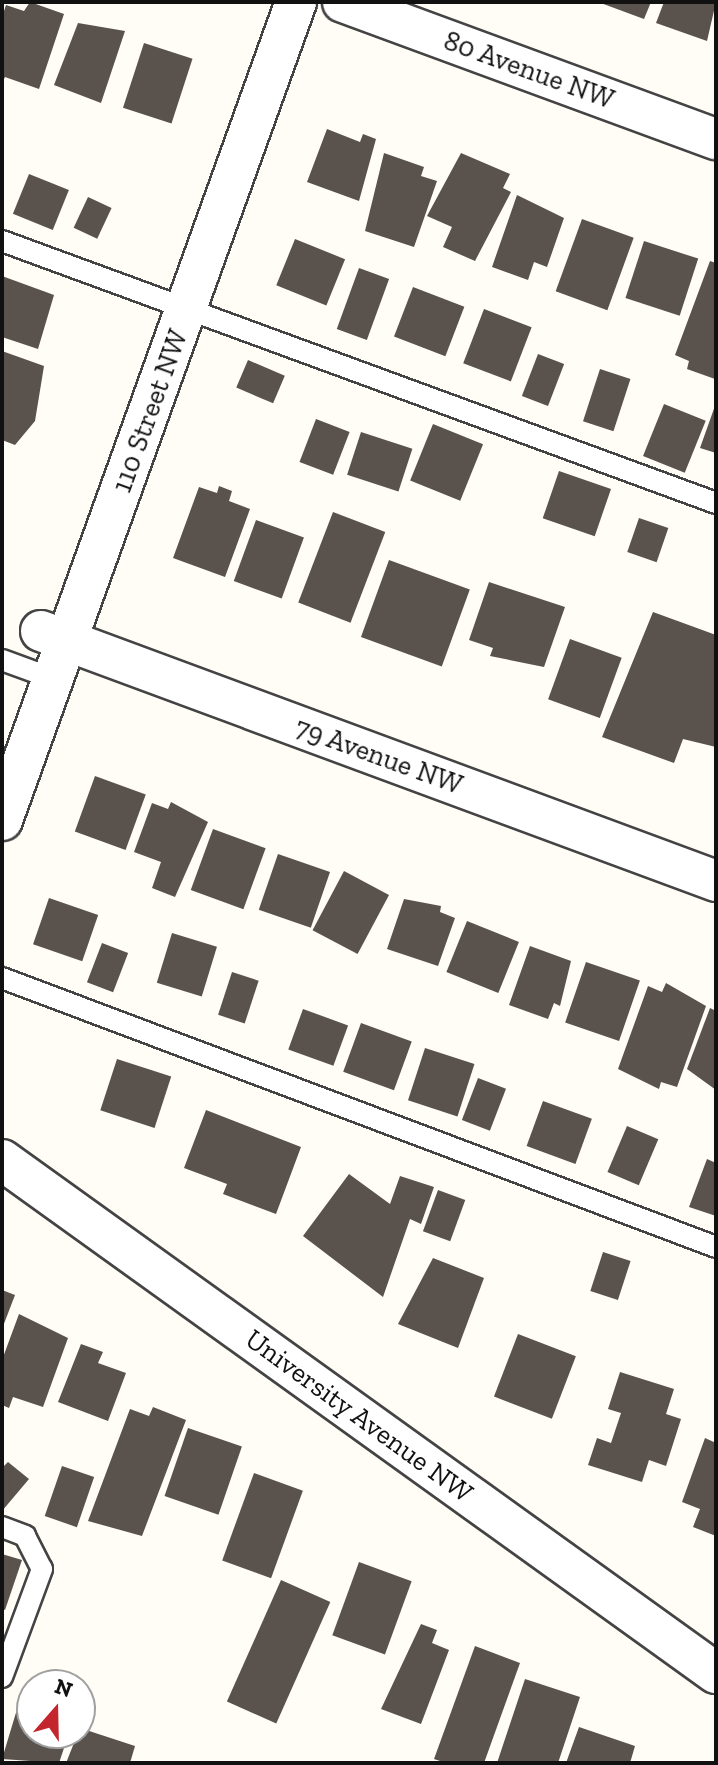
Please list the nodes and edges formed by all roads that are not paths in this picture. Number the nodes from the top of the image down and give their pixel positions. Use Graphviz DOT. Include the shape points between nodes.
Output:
graph roads {
  1 [pos="296,2"];
  2 [pos="343,2"];
  3 [pos="716,139"];
  4 [pos="2,241"];
  5 [pos="187,307"];
  6 [pos="716,503"];
  7 [pos="55,636"];
  8 [pos="2,660"];
  9 [pos="54,679"];
  10 [pos="2,820"];
  11 [pos="716,881"];
  12 [pos="2,978"];
  13 [pos="2,1160"];
  14 [pos="716,1247"];
  15 [pos="2,1527"];
  16 [pos="716,1673"];
  17 [pos="2,1677"];
  1 -- 5 [label="street, 110 Street NW"];
  2 -- 3 [label="street, 80 Avenue NW"];
  4 -- 5 [label="lane"];
  5 -- 6 [label="lane"];
  5 -- 7 [label="street, 110 Street NW"];
  7 -- 9 [label="street, 110 Street NW"];
  7 -- 11 [label="street, 79 Avenue NW"];
  8 -- 9 [label="lane"];
  9 -- 10 [label="street, 110 Street NW"];
  12 -- 14 [label="lane"];
  13 -- 16 [label="street, University Avenue NW"];
  15 -- 17 [label="lane" via="25,1536 42,1569"];
}
